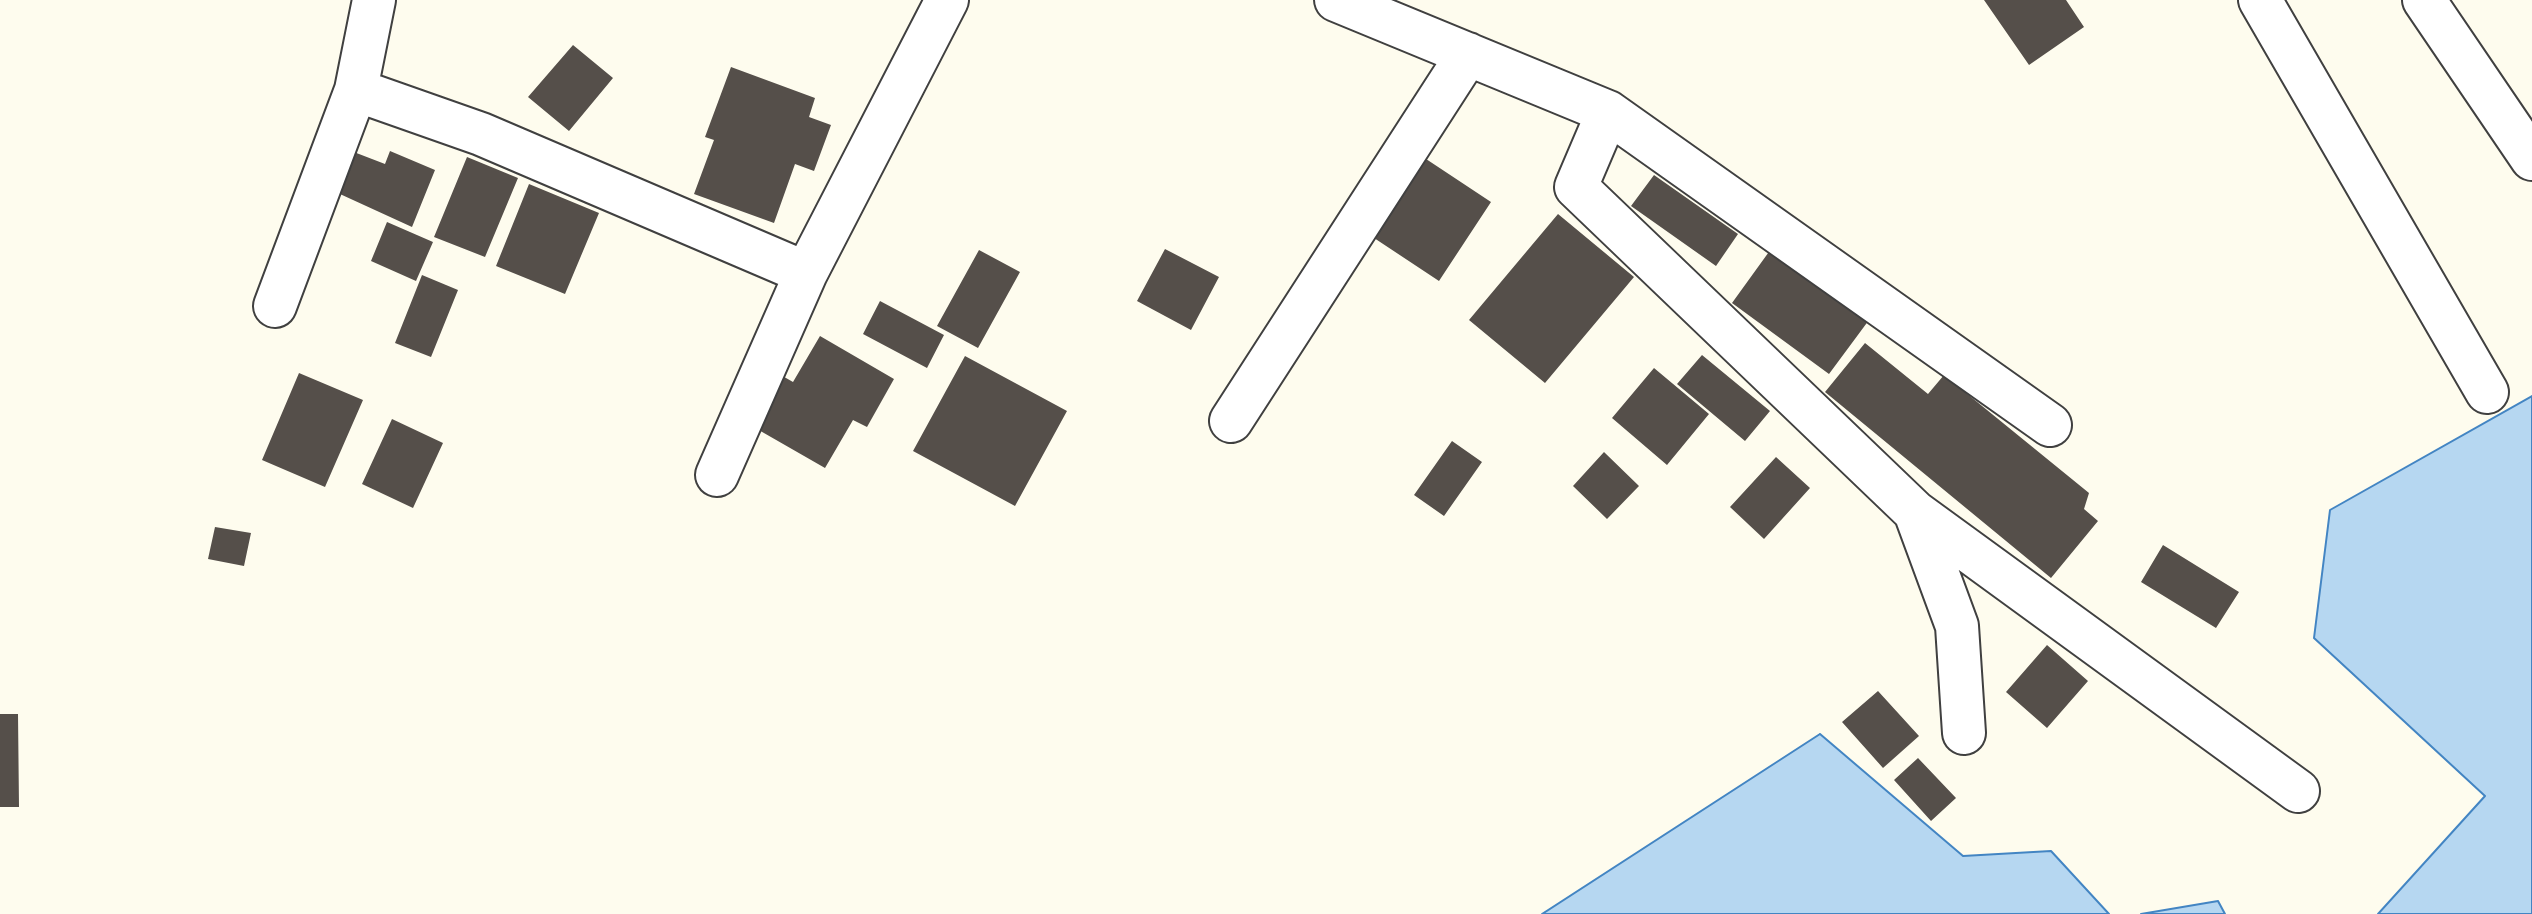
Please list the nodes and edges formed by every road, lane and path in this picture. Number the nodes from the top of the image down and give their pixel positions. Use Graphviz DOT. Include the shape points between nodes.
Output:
graph roads {
  1 [pos="374,0"];
  2 [pos="947,0"];
  3 [pos="1336,0"];
  4 [pos="2260,0"];
  5 [pos="2424,0"];
  6 [pos="1468,54"];
  7 [pos="356,90"];
  8 [pos="1608,112"];
  9 [pos="2532,159"];
  10 [pos="806,273"];
  11 [pos="275,306"];
  12 [pos="2487,392"];
  13 [pos="1231,421"];
  14 [pos="2050,425"];
  15 [pos="717,475"];
  16 [pos="1915,512"];
  17 [pos="1964,733"];
  18 [pos="2298,791"];
  1 -- 7 [label="street"];
  2 -- 10 [label="street"];
  3 -- 6 [label="street"];
  4 -- 12 [label="street"];
  5 -- 9 [label="street"];
  6 -- 8 [label="street"];
  6 -- 13 [label="street"];
  7 -- 10 [label="street" via="481,134"];
  7 -- 11 [label="street"];
  8 -- 14 [label="street"];
  8 -- 16 [label="street" via="1576,187"];
  10 -- 15 [label="street"];
  16 -- 17 [label="street" via="1957,626"];
  16 -- 18 [label="street"];
}
